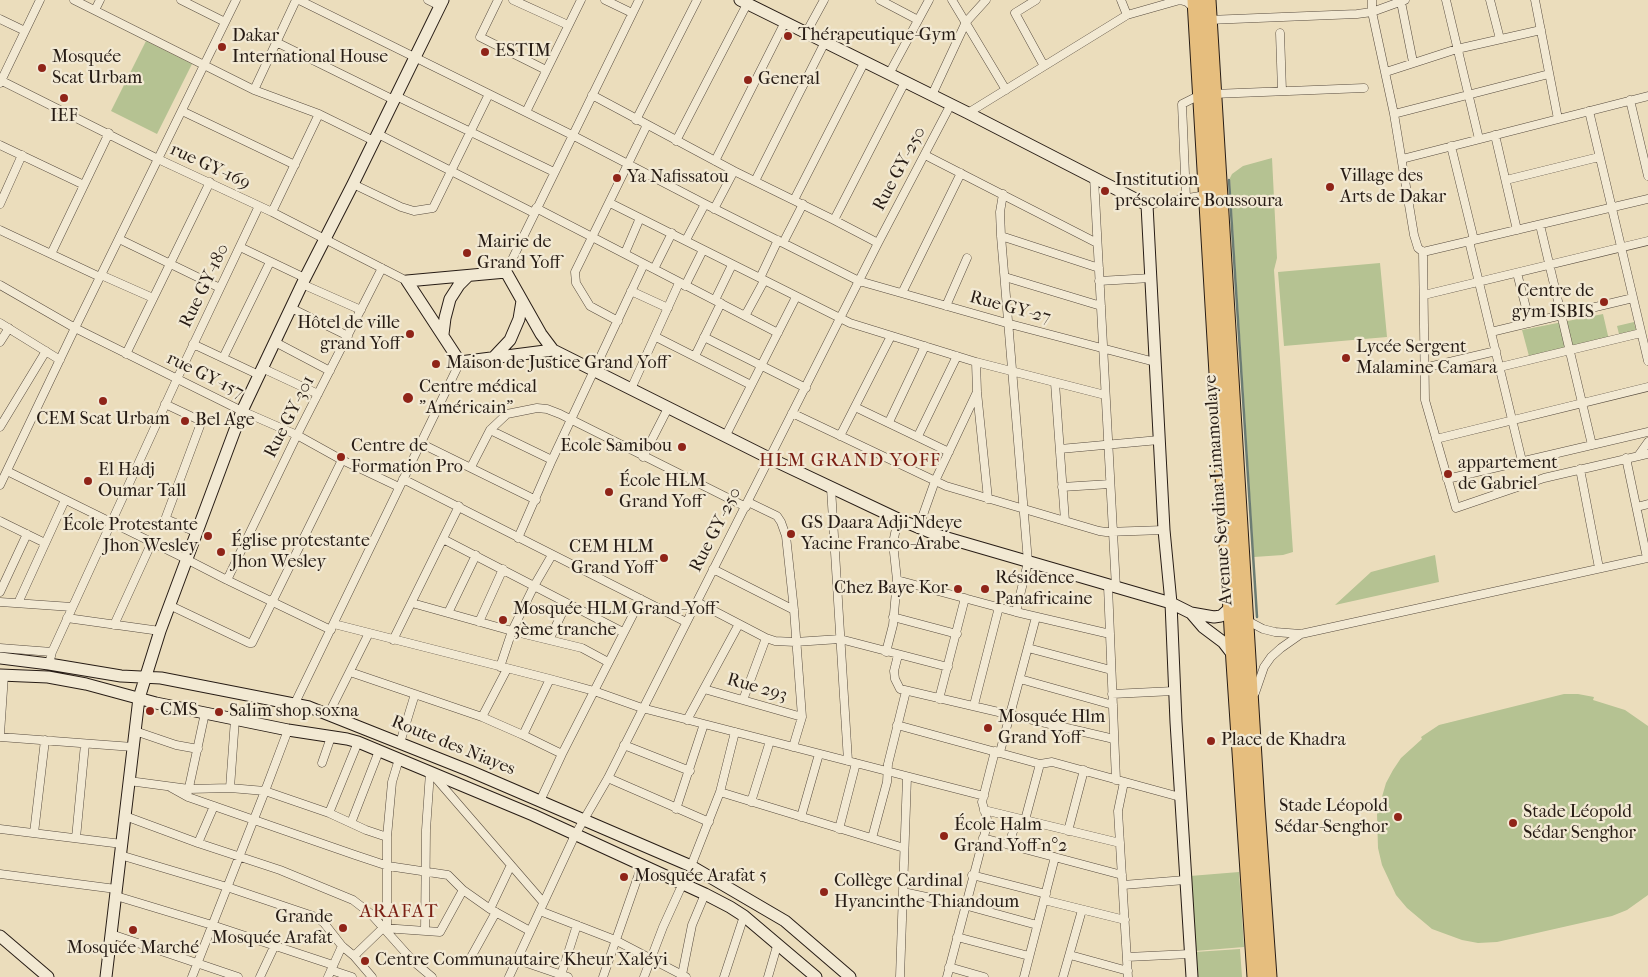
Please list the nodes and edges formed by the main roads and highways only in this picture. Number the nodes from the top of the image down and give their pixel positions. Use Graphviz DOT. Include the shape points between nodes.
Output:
graph roads {
  1 [pos="1208,0"];
  2 [pos="1195,5"];
  3 [pos="1206,94"];
  4 [pos="1255,977"];
  5 [pos="1269,977"];
  1 -- 3 [label="highway, Avenue Seydina Limamoulaye"];
  2 -- 3 [label="highway, Avenue Seydina Limamoulaye"];
  3 -- 4 [label="highway, Avenue Seydina Limamoulaye" via="1206,195"];
  3 -- 5 [label="highway, Avenue Seydina Limamoulaye"];
}
